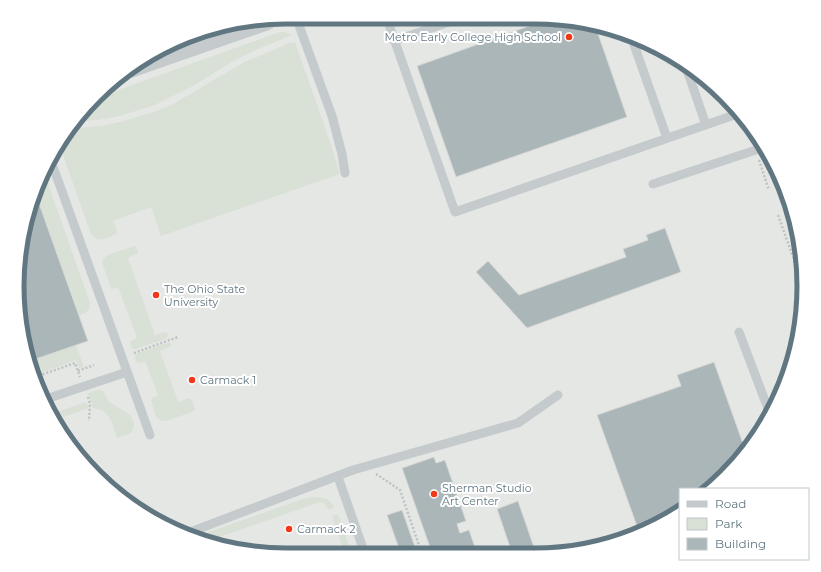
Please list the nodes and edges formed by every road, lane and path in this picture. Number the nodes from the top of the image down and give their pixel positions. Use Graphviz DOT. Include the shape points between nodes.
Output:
graph roads {
  1 [pos="299,24"];
  2 [pos="388,24"];
  3 [pos="443,24"];
  4 [pos="240,28"];
  5 [pos="394,41"];
  6 [pos="634,43"];
  7 [pos="173,50"];
  8 [pos="688,74"];
  9 [pos="734,115"];
  10 [pos="706,125"];
  11 [pos="667,138"];
  12 [pos="758,149"];
  13 [pos="53,166"];
  14 [pos="345,173"];
  15 [pos="653,184"];
  16 [pos="739,332"];
  17 [pos="178,337"];
  18 [pos="134,352"];
  19 [pos="94,365"];
  20 [pos="78,371"];
  21 [pos="127,372"];
  22 [pos="558,394"];
  23 [pos="49,398"];
  24 [pos="767,407"];
  25 [pos="150,435"];
  26 [pos="373,472"];
  27 [pos="338,477"];
  28 [pos="194,531"];
  29 [pos="363,548"];
  30 [pos="420,548"];
  1 -- 14 [label="lane" via="332,116"];
  2 -- 5 [label="lane"];
  3 -- 5 [label="lane"];
  4 -- 7 [label="street"];
  5 -- 11 [label="lane" via="455,212"];
  6 -- 11 [label="lane"];
  8 -- 10 [label="lane"];
  9 -- 10 [label="lane"];
  10 -- 11 [label="lane"];
  12 -- 15 [label="lane"];
  13 -- 21 [label="lane"];
  16 -- 24 [label="lane"];
  17 -- 18 [label="path"];
  19 -- 20 [label="path"];
  21 -- 23 [label="lane"];
  21 -- 25 [label="lane"];
  22 -- 27 [label="lane" via="518,423 353,470"];
  26 -- 30 [label="path" via="400,490"];
  27 -- 28 [label="lane"];
  27 -- 29 [label="lane"];
}
